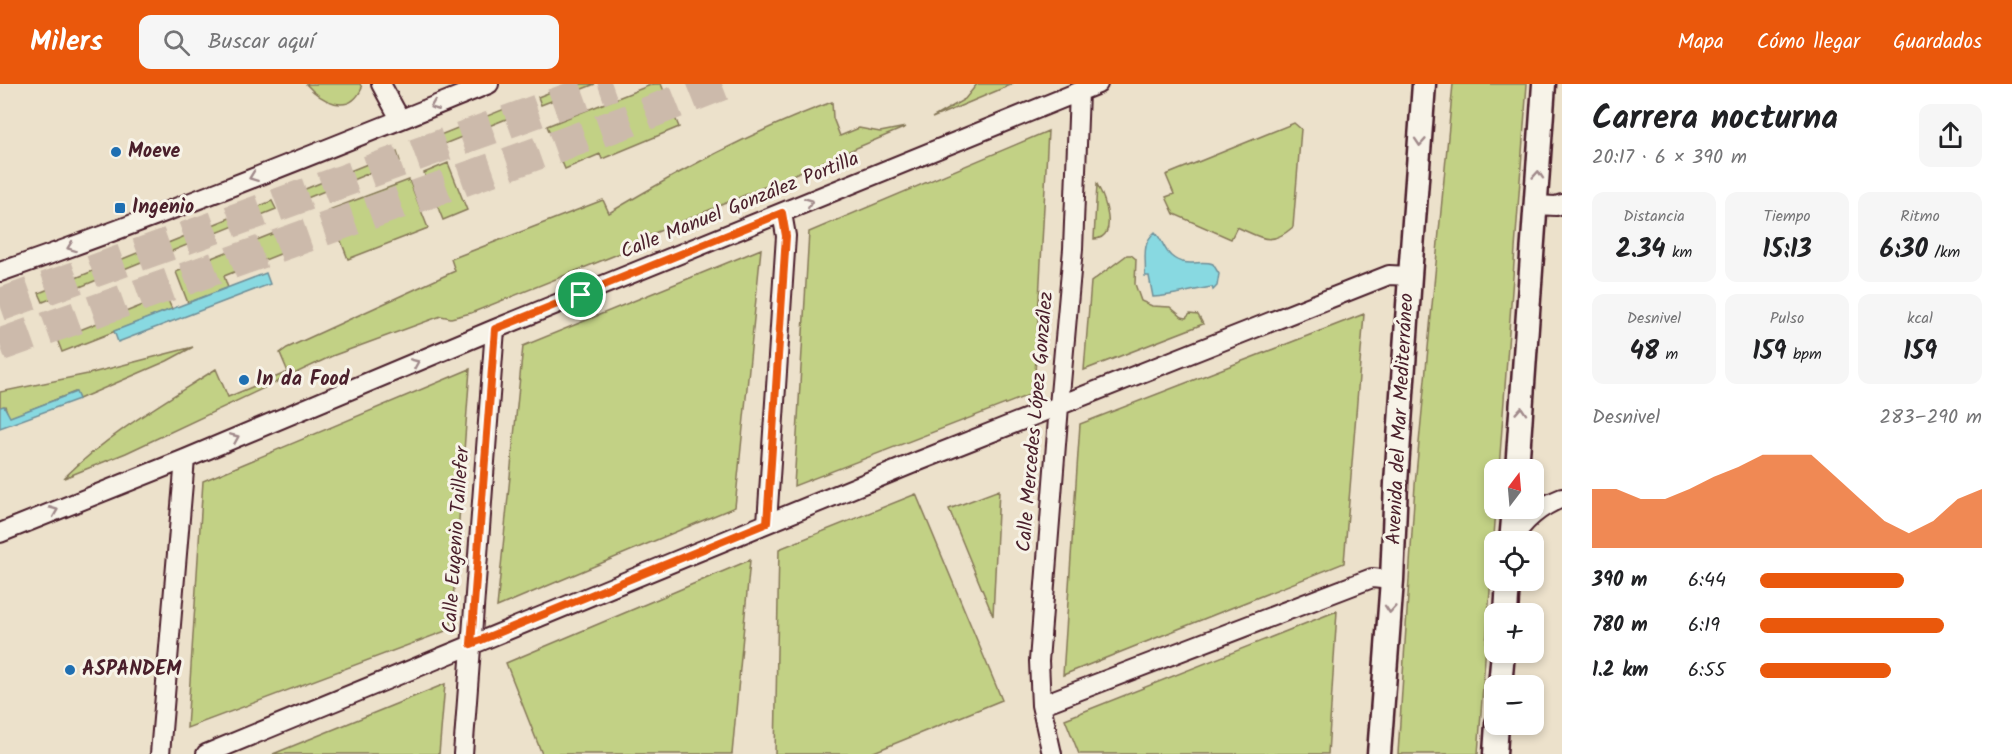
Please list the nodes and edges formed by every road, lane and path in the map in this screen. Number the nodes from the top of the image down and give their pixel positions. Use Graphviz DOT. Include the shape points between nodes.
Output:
graph roads {
  1 [pos="381,84"];
  2 [pos="489,84"];
  3 [pos="1098,84"];
  4 [pos="1424,84"];
  5 [pos="1544,84"];
  6 [pos="1079,92"];
  7 [pos="400,119"];
  8 [pos="1562,204"];
  9 [pos="1536,205"];
  10 [pos="782,213"];
  11 [pos="0,272"];
  12 [pos="1410,276"];
  13 [pos="495,329"];
  14 [pos="1059,406"];
  15 [pos="185,459"];
  16 [pos="1518,459"];
  17 [pos="1547,500"];
  18 [pos="767,523"];
  19 [pos="1517,531"];
  20 [pos="0,533"];
  21 [pos="1392,580"];
  22 [pos="471,644"];
  23 [pos="1041,705"];
  24 [pos="1497,735"];
  25 [pos="160,754"];
  26 [pos="206,754"];
  27 [pos="463,754"];
  28 [pos="1052,754"];
  29 [pos="1379,754"];
  30 [pos="1496,754"];
  1 -- 7 [label="street"];
  2 -- 7 [label="street, one-way"];
  3 -- 6 [label="street, Calle Manuel González Portilla"];
  4 -- 12 [label="street, Avenida del Mar Mediterráneo, one-way"];
  9 -- 5 [label="street, one-way"];
  10 -- 6 [label="street, Calle Manuel González Portilla, one-way"];
  6 -- 14 [label="street, Calle Mercedes López González" via="1073,249"];
  7 -- 11 [label="street, one-way"];
  8 -- 9 [label="street"];
  16 -- 9 [label="street, one-way"];
  10 -- 13 [label="street, Calle Manuel González Portilla"];
  10 -- 18 [label="street" via="786,236"];
  12 -- 14 [label="street" via="1389,275"];
  12 -- 21 [label="street, Avenida del Mar Mediterráneo"];
  15 -- 13 [label="street, Calle Manuel González Portilla, one-way"];
  13 -- 22 [label="street, Calle Eugenio Taillefer"];
  14 -- 18 [label="street"];
  14 -- 23 [label="street, Calle Mercedes López González" via="1039,662"];
  20 -- 15 [label="street, Calle Manuel González Portilla, one-way"];
  15 -- 25 [label="street"];
  17 -- 19 [label="street"];
  18 -- 22 [label="street"];
  21 -- 23 [label="street" via="1372,578"];
  21 -- 29 [label="street, Avenida del Mar Mediterráneo, one-way"];
  22 -- 26 [label="street"];
  22 -- 27 [label="street, Calle Eugenio Taillefer"];
  23 -- 28 [label="street, Calle Mercedes López González"];
  24 -- 30 [label="street"];
}
